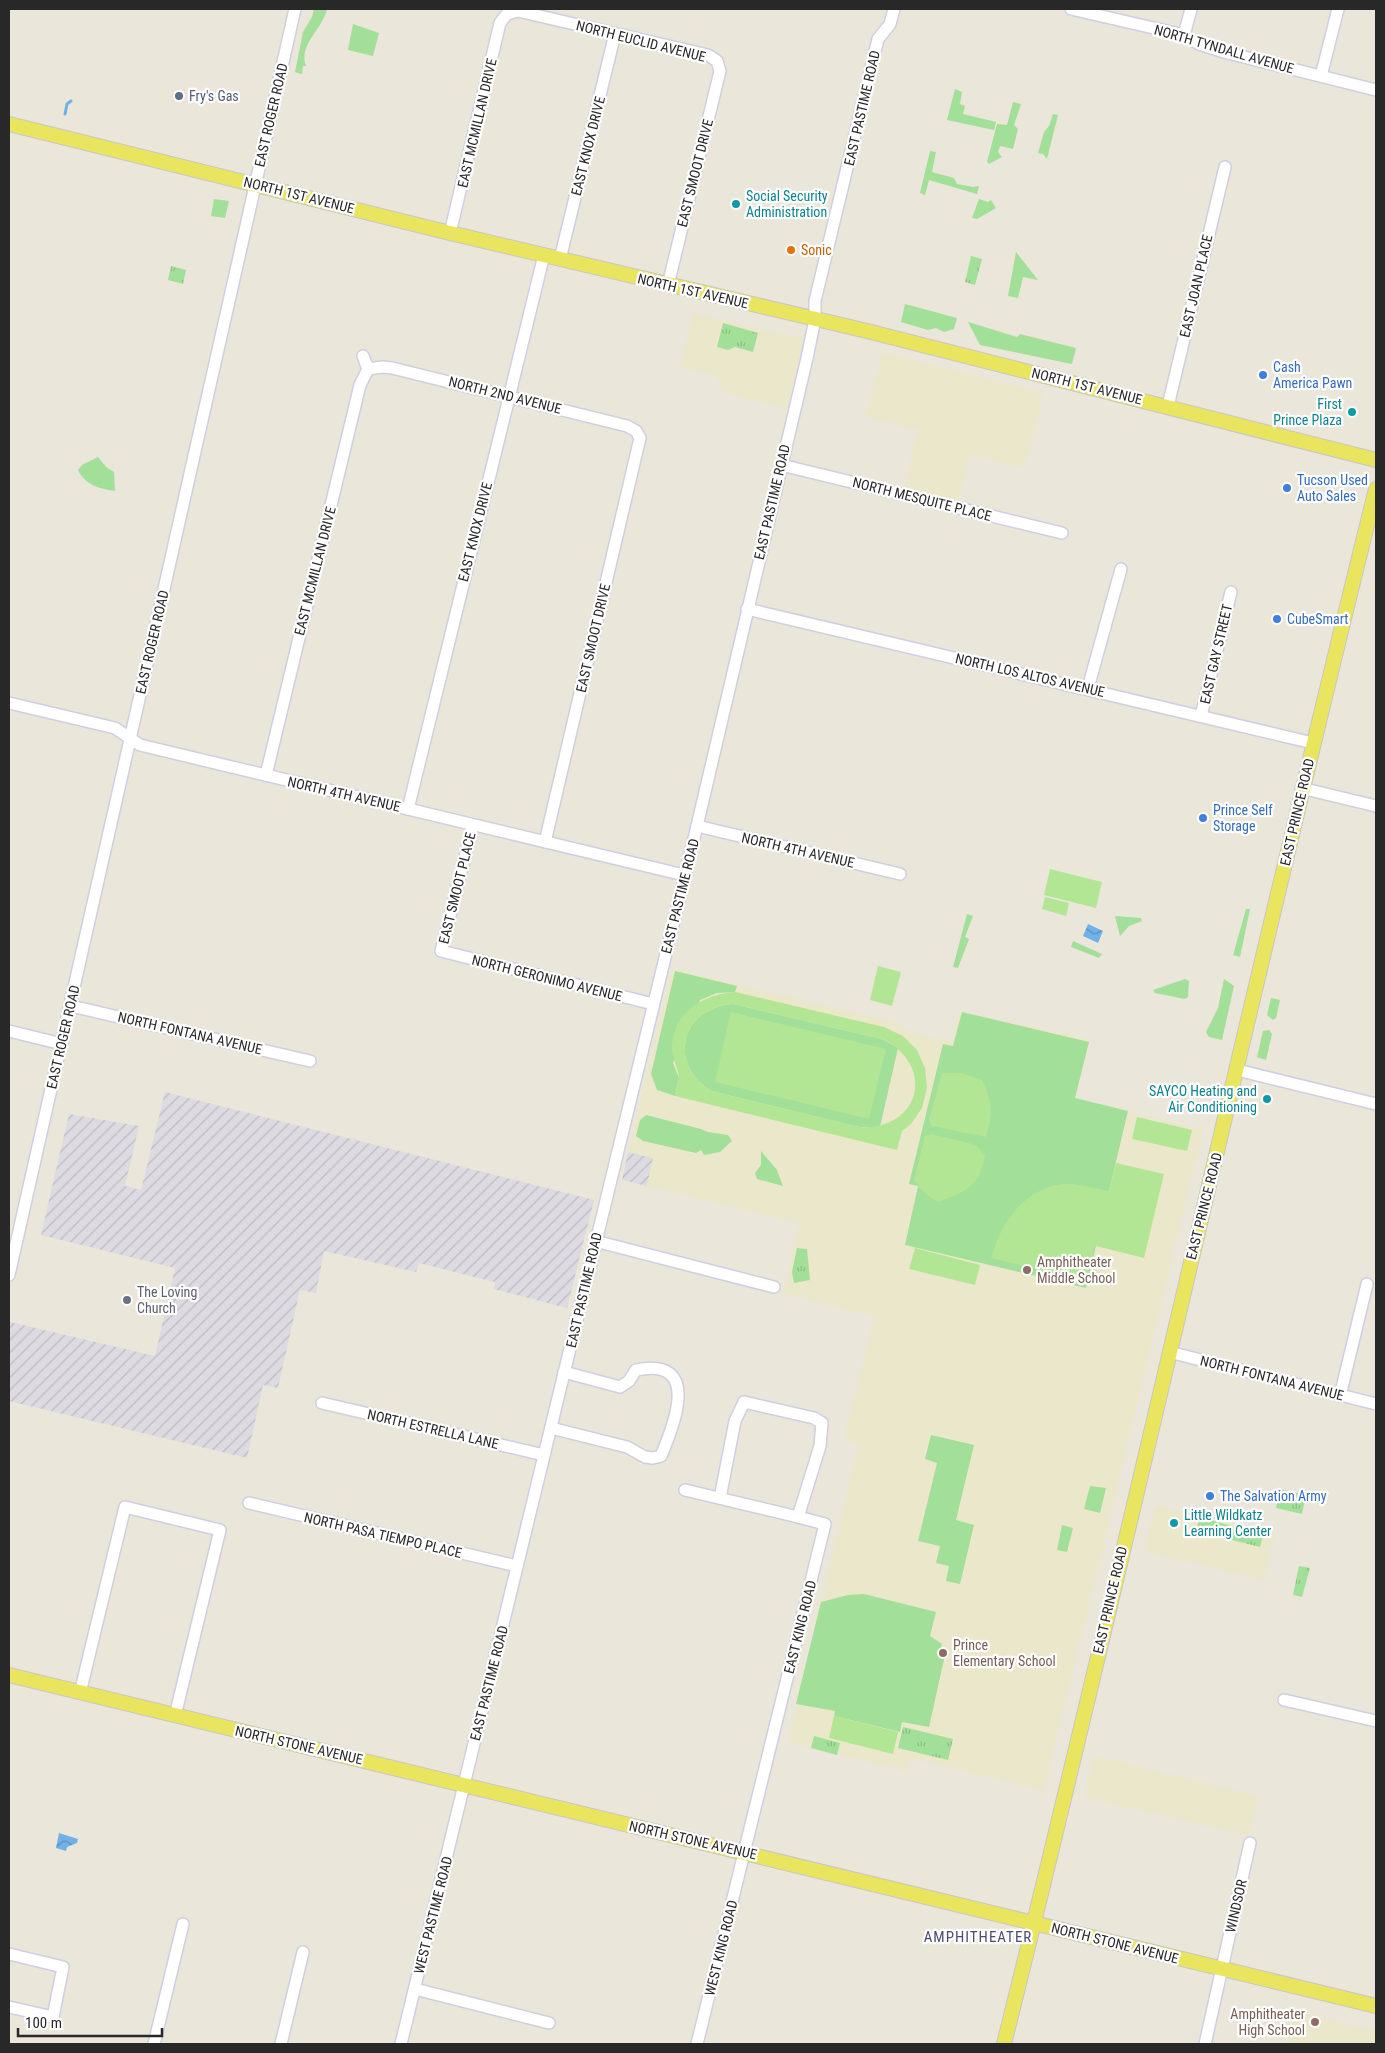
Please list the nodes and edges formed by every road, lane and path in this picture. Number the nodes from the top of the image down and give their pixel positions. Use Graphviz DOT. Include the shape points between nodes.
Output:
graph roads {
  1 [pos="295,9"];
  2 [pos="894,9"];
  3 [pos="1071,9"];
  4 [pos="1191,9"];
  5 [pos="1338,9"];
  6 [pos="507,14"];
  7 [pos="615,34"];
  8 [pos="1184,35"];
  9 [pos="717,61"];
  10 [pos="1321,76"];
  11 [pos="1376,90"];
  12 [pos="9,124"];
  13 [pos="1225,167"];
  14 [pos="255,184"];
  15 [pos="450,233"];
  16 [pos="544,255"];
  17 [pos="560,259"];
  18 [pos="668,285"];
  19 [pos="815,319"];
  20 [pos="363,356"];
  21 [pos="368,369"];
  22 [pos="508,396"];
  23 [pos="1168,406"];
  24 [pos="640,431"];
  25 [pos="1376,460"];
  26 [pos="781,465"];
  27 [pos="1376,489"];
  28 [pos="1062,533"];
  29 [pos="1121,569"];
  30 [pos="1230,592"];
  31 [pos="747,609"];
  32 [pos="1088,688"];
  33 [pos="9,703"];
  34 [pos="1201,716"];
  35 [pos="130,738"];
  36 [pos="1313,743"];
  37 [pos="266,775"];
  38 [pos="1301,788"];
  39 [pos="1376,806"];
  40 [pos="408,809"];
  41 [pos="473,825"];
  42 [pos="697,826"];
  43 [pos="545,842"];
  44 [pos="900,874"];
  45 [pos="684,875"];
  46 [pos="441,951"];
  47 [pos="653,1004"];
  48 [pos="71,1006"];
  49 [pos="9,1031"];
  50 [pos="62,1044"];
  51 [pos="310,1061"];
  52 [pos="1237,1070"];
  53 [pos="1376,1104"];
  54 [pos="595,1241"];
  55 [pos="9,1275"];
  56 [pos="1367,1284"];
  57 [pos="774,1287"];
  58 [pos="1169,1352"];
  59 [pos="564,1372"];
  60 [pos="1340,1396"];
  61 [pos="322,1403"];
  62 [pos="1376,1404"];
  63 [pos="551,1428"];
  64 [pos="544,1455"];
  65 [pos="686,1490"];
  66 [pos="720,1498"];
  67 [pos="249,1503"];
  68 [pos="798,1517"];
  69 [pos="517,1566"];
  70 [pos="9,1676"];
  71 [pos="80,1692"];
  72 [pos="1284,1700"];
  73 [pos="175,1716"];
  74 [pos="1376,1722"];
  75 [pos="464,1786"];
  76 [pos="1250,1843"];
  77 [pos="746,1852"];
  78 [pos="1033,1923"];
  79 [pos="183,1924"];
  80 [pos="303,1952"];
  81 [pos="9,1954"];
  82 [pos="1222,1969"];
  83 [pos="415,1989"];
  84 [pos="1376,2006"];
  85 [pos="9,2007"];
  86 [pos="549,2023"];
  87 [pos="154,2044"];
  88 [pos="280,2044"];
  89 [pos="401,2044"];
  90 [pos="698,2044"];
  91 [pos="1004,2044"];
  92 [pos="1204,2044"];
  1 -- 14 [label="street, EAST ROGER ROAD"];
  2 -- 19 [label="street, EAST PASTIME ROAD" via="890,24 878,39 815,302"];
  3 -- 8 [label="street, NORTH TYNDALL AVENUE"];
  4 -- 8 [label="street"];
  5 -- 10 [label="street"];
  6 -- 7 [label="street, NORTH EUCLID AVENUE" via="518,11"];
  6 -- 15 [label="street, EAST MCMILLAN DRIVE" via="500,23"];
  7 -- 9 [label="street, NORTH EUCLID AVENUE" via="708,55"];
  7 -- 17 [label="street, EAST KNOX DRIVE"];
  8 -- 10 [label="street, NORTH TYNDALL AVENUE" via="1224,52"];
  9 -- 18 [label="street, EAST SMOOT DRIVE" via="720,71"];
  10 -- 11 [label="street, NORTH TYNDALL AVENUE"];
  12 -- 14 [label="main road, NORTH 1ST AVENUE"];
  13 -- 23 [label="street, EAST JOAN PLACE"];
  14 -- 15 [label="main road, NORTH 1ST AVENUE"];
  14 -- 35 [label="street, EAST ROGER ROAD"];
  15 -- 16 [label="main road, NORTH 1ST AVENUE"];
  16 -- 17 [label="main road, NORTH 1ST AVENUE"];
  16 -- 22 [label="street, EAST KNOX DRIVE"];
  17 -- 18 [label="main road, NORTH 1ST AVENUE"];
  18 -- 19 [label="main road, NORTH 1ST AVENUE"];
  19 -- 23 [label="main road, NORTH 1ST AVENUE"];
  19 -- 26 [label="street, EAST PASTIME ROAD"];
  20 -- 21 [label="street"];
  21 -- 22 [label="street, NORTH 2ND AVENUE" via="392,368"];
  21 -- 37 [label="street, EAST MCMILLAN DRIVE" via="360,385"];
  22 -- 24 [label="street, NORTH 2ND AVENUE"];
  22 -- 40 [label="street, EAST KNOX DRIVE"];
  23 -- 25 [label="main road, NORTH 1ST AVENUE"];
  24 -- 43 [label="street, EAST SMOOT DRIVE" via="638,451"];
  26 -- 28 [label="street, NORTH MESQUITE PLACE"];
  26 -- 31 [label="street, EAST PASTIME ROAD"];
  27 -- 36 [label="main road, EAST PRINCE ROAD"];
  29 -- 32 [label="street"];
  30 -- 34 [label="street, EAST GAY STREET"];
  31 -- 32 [label="street, NORTH LOS ALTOS AVENUE"];
  31 -- 42 [label="street, EAST PASTIME ROAD"];
  32 -- 34 [label="street, NORTH LOS ALTOS AVENUE"];
  33 -- 35 [label="street, NORTH 4TH AVENUE" via="109,726"];
  34 -- 36 [label="street, NORTH LOS ALTOS AVENUE"];
  35 -- 37 [label="street, NORTH 4TH AVENUE" via="140,745"];
  35 -- 48 [label="street, EAST ROGER ROAD"];
  36 -- 38 [label="main road, EAST PRINCE ROAD"];
  37 -- 40 [label="street, NORTH 4TH AVENUE"];
  38 -- 39 [label="street"];
  38 -- 52 [label="main road, EAST PRINCE ROAD"];
  40 -- 41 [label="street, NORTH 4TH AVENUE"];
  41 -- 43 [label="street, NORTH 4TH AVENUE"];
  41 -- 46 [label="street, EAST SMOOT PLACE"];
  42 -- 44 [label="street, NORTH 4TH AVENUE"];
  42 -- 45 [label="street, EAST PASTIME ROAD"];
  43 -- 45 [label="street, NORTH 4TH AVENUE"];
  45 -- 47 [label="street, EAST PASTIME ROAD"];
  46 -- 47 [label="street, NORTH GERONIMO AVENUE"];
  47 -- 54 [label="street, EAST PASTIME ROAD"];
  48 -- 50 [label="street, EAST ROGER ROAD"];
  48 -- 51 [label="street, NORTH FONTANA AVENUE"];
  49 -- 50 [label="street"];
  50 -- 55 [label="street, EAST ROGER ROAD"];
  52 -- 53 [label="street"];
  52 -- 58 [label="main road, EAST PRINCE ROAD"];
  54 -- 57 [label="street"];
  54 -- 59 [label="street, EAST PASTIME ROAD"];
  56 -- 60 [label="street"];
  58 -- 60 [label="street, NORTH FONTANA AVENUE"];
  58 -- 78 [label="main road, EAST PRINCE ROAD"];
  59 -- 63 [label="street, EAST PASTIME ROAD"];
  59 -- 63 [label="street" via="620,1387 636,1370 648,1367 663,1370 674,1376 679,1387 672,1429 661,1456 652,1458 627,1447"];
  60 -- 62 [label="street, NORTH FONTANA AVENUE"];
  61 -- 64 [label="street, NORTH ESTRELLA LANE"];
  63 -- 64 [label="street, EAST PASTIME ROAD"];
  64 -- 69 [label="street, EAST PASTIME ROAD"];
  65 -- 66 [label="street"];
  66 -- 68 [label="street"];
  66 -- 68 [label="street" via="735,1421 744,1402 814,1418 822,1423 820,1446"];
  67 -- 69 [label="street, NORTH PASA TIEMPO PLACE"];
  68 -- 77 [label="street, EAST KING ROAD" via="825,1524"];
  69 -- 75 [label="street, EAST PASTIME ROAD"];
  70 -- 71 [label="main road, NORTH STONE AVENUE"];
  71 -- 73 [label="main road, NORTH STONE AVENUE"];
  71 -- 73 [label="street" via="124,1507 220,1530"];
  72 -- 74 [label="street"];
  73 -- 75 [label="main road, NORTH STONE AVENUE"];
  75 -- 77 [label="main road, NORTH STONE AVENUE"];
  75 -- 83 [label="street, WEST PASTIME ROAD"];
  76 -- 82 [label="street, WINDSOR"];
  77 -- 78 [label="main road, NORTH STONE AVENUE"];
  77 -- 90 [label="street, WEST KING ROAD"];
  78 -- 82 [label="main road, NORTH STONE AVENUE"];
  78 -- 91 [label="main road, EAST PRINCE ROAD"];
  79 -- 87 [label="street"];
  80 -- 88 [label="street"];
  81 -- 85 [label="street" via="63,1967 53,2017"];
  82 -- 84 [label="main road, NORTH STONE AVENUE"];
  82 -- 92 [label="street, WINDSOR"];
  83 -- 86 [label="street"];
  83 -- 89 [label="street, WEST PASTIME ROAD"];
}
